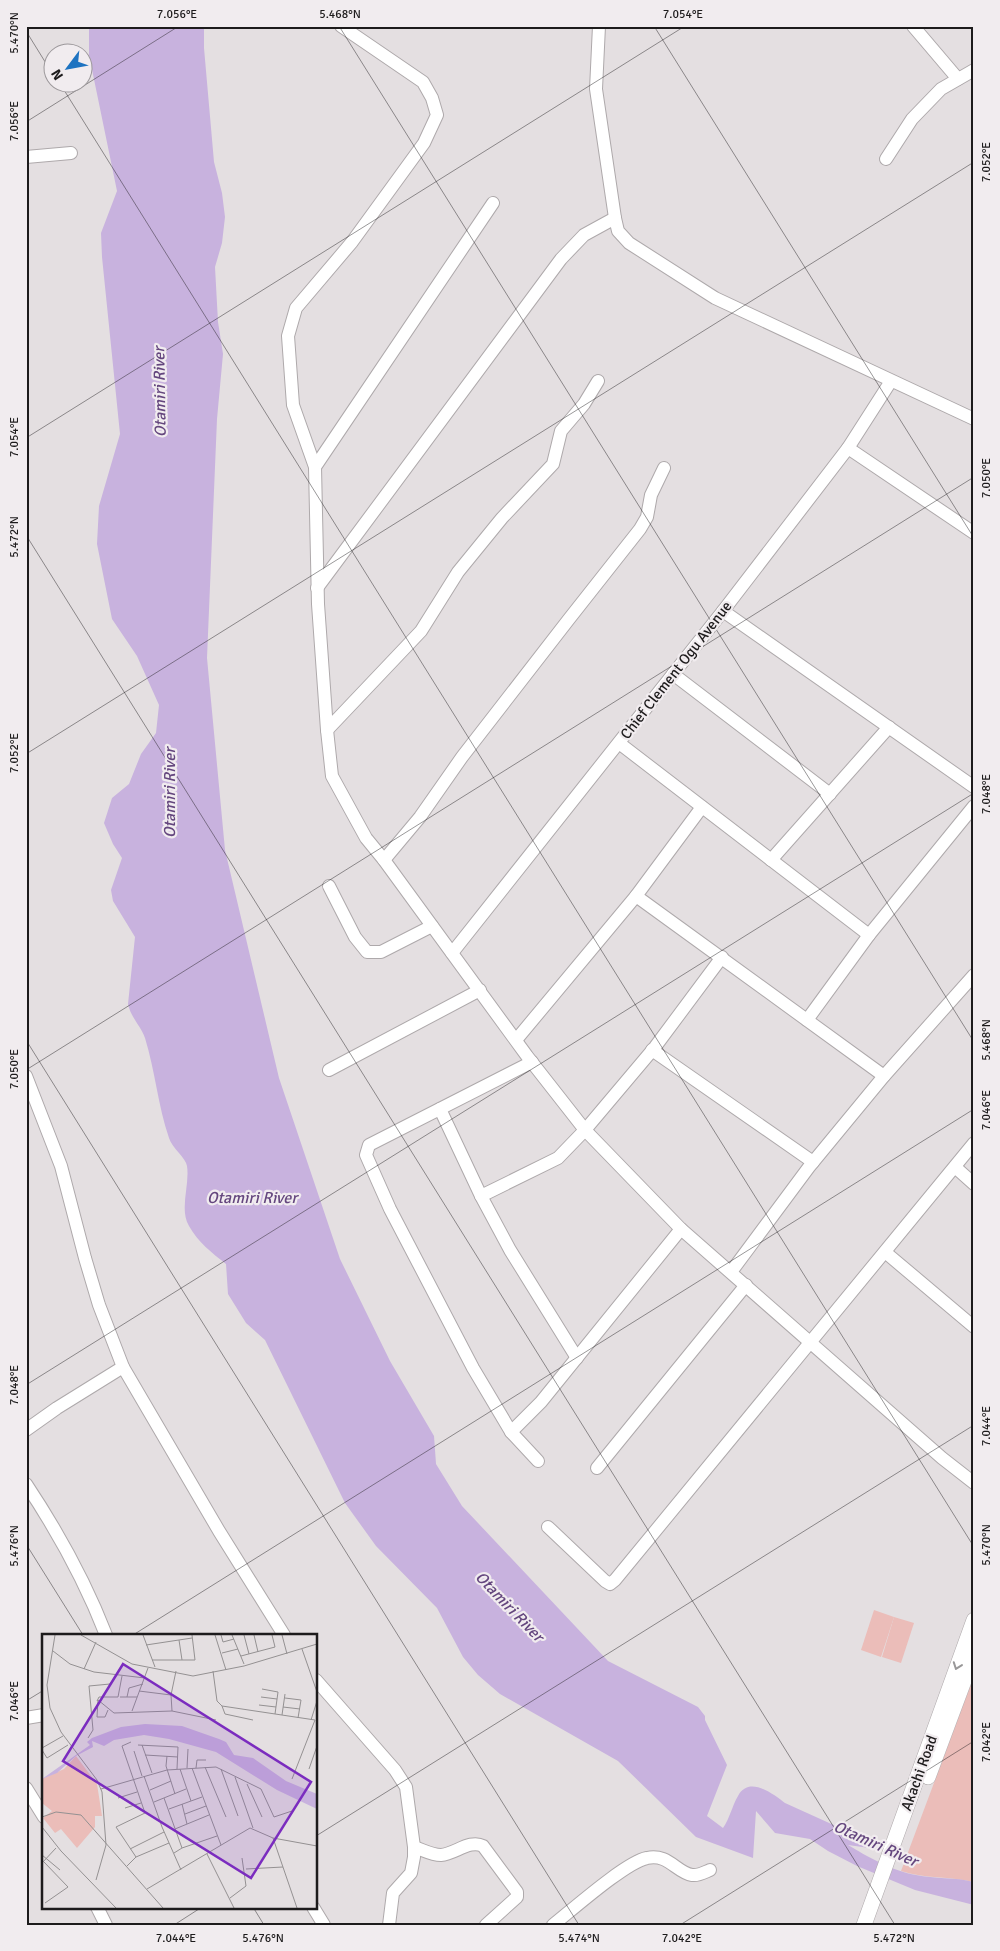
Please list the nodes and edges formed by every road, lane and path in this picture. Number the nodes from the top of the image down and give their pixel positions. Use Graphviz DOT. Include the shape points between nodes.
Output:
graph roads {
  1 [pos="341,26"];
  2 [pos="599,26"];
  3 [pos="913,26"];
  4 [pos="974,70"];
  5 [pos="958,79"];
  6 [pos="71,153"];
  7 [pos="26,158"];
  8 [pos="886,159"];
  9 [pos="493,203"];
  10 [pos="615,218"];
  11 [pos="598,381"];
  12 [pos="890,381"];
  13 [pos="974,419"];
  14 [pos="848,448"];
  15 [pos="315,467"];
  16 [pos="664,468"];
  17 [pos="974,533"];
  18 [pos="318,588"];
  19 [pos="723,611"];
  20 [pos="673,674"];
  21 [pos="889,727"];
  22 [pos="327,730"];
  23 [pos="619,743"];
  24 [pos="974,787"];
  25 [pos="830,794"];
  26 [pos="974,806"];
  27 [pos="702,807"];
  28 [pos="384,860"];
  29 [pos="771,860"];
  30 [pos="329,886"];
  31 [pos="636,896"];
  32 [pos="432,926"];
  33 [pos="869,936"];
  34 [pos="452,953"];
  35 [pos="722,957"];
  36 [pos="974,975"];
  37 [pos="480,990"];
  38 [pos="807,1020"];
  39 [pos="516,1040"];
  40 [pos="652,1050"];
  41 [pos="532,1062"];
  42 [pos="329,1070"];
  43 [pos="26,1076"];
  44 [pos="884,1076"];
  45 [pos="440,1109"];
  46 [pos="585,1130"];
  47 [pos="974,1143"];
  48 [pos="813,1162"];
  49 [pos="954,1166"];
  50 [pos="974,1184"];
  51 [pos="481,1196"];
  52 [pos="681,1228"];
  53 [pos="886,1252"];
  54 [pos="731,1272"];
  55 [pos="746,1285"];
  56 [pos="974,1327"];
  57 [pos="811,1342"];
  58 [pos="577,1358"];
  59 [pos="123,1367"];
  60 [pos="26,1430"];
  61 [pos="512,1432"];
  62 [pos="538,1462"];
  63 [pos="597,1468"];
  64 [pos="974,1483"];
  65 [pos="26,1484"];
  66 [pos="548,1527"];
  67 [pos="974,1620"];
  68 [pos="106,1634"];
  69 [pos="283,1634"];
  70 [pos="974,1654"];
  71 [pos="318,1682"];
  72 [pos="42,1715"];
  73 [pos="26,1718"];
  74 [pos="26,1788"];
  75 [pos="42,1814"];
  76 [pos="414,1847"];
  77 [pos="896,1851"];
  78 [pos="710,1870"];
  79 [pos="879,1896"];
  80 [pos="97,1908"];
  81 [pos="313,1908"];
  82 [pos="106,1925"];
  83 [pos="324,1925"];
  84 [pos="389,1925"];
  85 [pos="486,1925"];
  86 [pos="552,1925"];
  87 [pos="864,1925"];
  88 [pos="875,1925"];
  1 -- 15 [label="street" via="423,82 438,115 424,143 352,242 296,308 288,336 293,405"];
  2 -- 10 [label="street" via="596,89"];
  3 -- 5 [label="street"];
  4 -- 5 [label="street"];
  5 -- 8 [label="street" via="941,89 912,119"];
  6 -- 7 [label="street"];
  9 -- 15 [label="street"];
  10 -- 12 [label="street" via="618,231 629,243 715,298"];
  10 -- 18 [label="street" via="584,235 561,259"];
  11 -- 22 [label="street" via="561,431 554,464 502,518 458,572 421,631"];
  12 -- 13 [label="street"];
  12 -- 14 [label="street, Chief Clement Ogu Avenue"];
  14 -- 17 [label="street"];
  14 -- 19 [label="street, Chief Clement Ogu Avenue"];
  15 -- 18 [label="street"];
  16 -- 28 [label="street" via="640,529"];
  18 -- 22 [label="street"];
  19 -- 20 [label="street, Chief Clement Ogu Avenue"];
  19 -- 21 [label="street"];
  20 -- 23 [label="street, Chief Clement Ogu Avenue"];
  20 -- 25 [label="street"];
  21 -- 24 [label="street"];
  21 -- 25 [label="street"];
  22 -- 28 [label="street" via="332,776 366,838"];
  23 -- 27 [label="street"];
  23 -- 34 [label="street, Chief Clement Ogu Avenue"];
  25 -- 29 [label="street"];
  26 -- 33 [label="street"];
  27 -- 29 [label="street"];
  27 -- 31 [label="street"];
  28 -- 32 [label="street"];
  29 -- 33 [label="street"];
  30 -- 32 [label="street" via="355,937 367,952 381,952"];
  31 -- 35 [label="street"];
  31 -- 39 [label="street"];
  32 -- 34 [label="street"];
  33 -- 38 [label="street"];
  34 -- 37 [label="street"];
  35 -- 38 [label="street"];
  35 -- 40 [label="street"];
  36 -- 44 [label="street"];
  37 -- 39 [label="street"];
  37 -- 42 [label="street"];
  38 -- 44 [label="street"];
  39 -- 41 [label="street"];
  40 -- 46 [label="street"];
  40 -- 48 [label="street"];
  41 -- 45 [label="street"];
  41 -- 46 [label="street"];
  43 -- 59 [label="street" via="61,1166 96,1295"];
  44 -- 48 [label="street"];
  45 -- 51 [label="street"];
  45 -- 61 [label="street" via="370,1145 366,1155 390,1209 473,1368"];
  46 -- 51 [label="street" via="558,1158"];
  46 -- 52 [label="street"];
  47 -- 49 [label="street"];
  48 -- 54 [label="street"];
  49 -- 50 [label="street"];
  49 -- 53 [label="street"];
  51 -- 58 [label="street" via="510,1250"];
  52 -- 54 [label="street"];
  52 -- 58 [label="street"];
  53 -- 56 [label="street"];
  53 -- 57 [label="street"];
  54 -- 55 [label="street"];
  55 -- 57 [label="street"];
  55 -- 63 [label="street"];
  57 -- 64 [label="street"];
  57 -- 66 [label="street" via="610,1584"];
  58 -- 61 [label="street"];
  59 -- 60 [label="street"];
  59 -- 69 [label="street"];
  61 -- 62 [label="street"];
  65 -- 68 [label="street" via="72,1558"];
  67 -- 77 [label="main road, Akachi Road, one-way"];
  70 -- 77 [label="main road, Akachi Road"];
  71 -- 76 [label="street" via="401,1778 406,1787"];
  72 -- 73 [label="street"];
  74 -- 75 [label="street"];
  76 -- 84 [label="street" via="411,1873 393,1893"];
  76 -- 85 [label="street" via="441,1855 473,1844 483,1846 517,1892 517,1897"];
  77 -- 79 [label="main road, Akachi Road"];
  78 -- 86 [label="street" via="691,1875 665,1859 647,1858 631,1864"];
  79 -- 87 [label="main road, Akachi Road"];
  79 -- 88 [label="main road, Akachi Road"];
  80 -- 82 [label="street"];
  81 -- 83 [label="street"];
}
